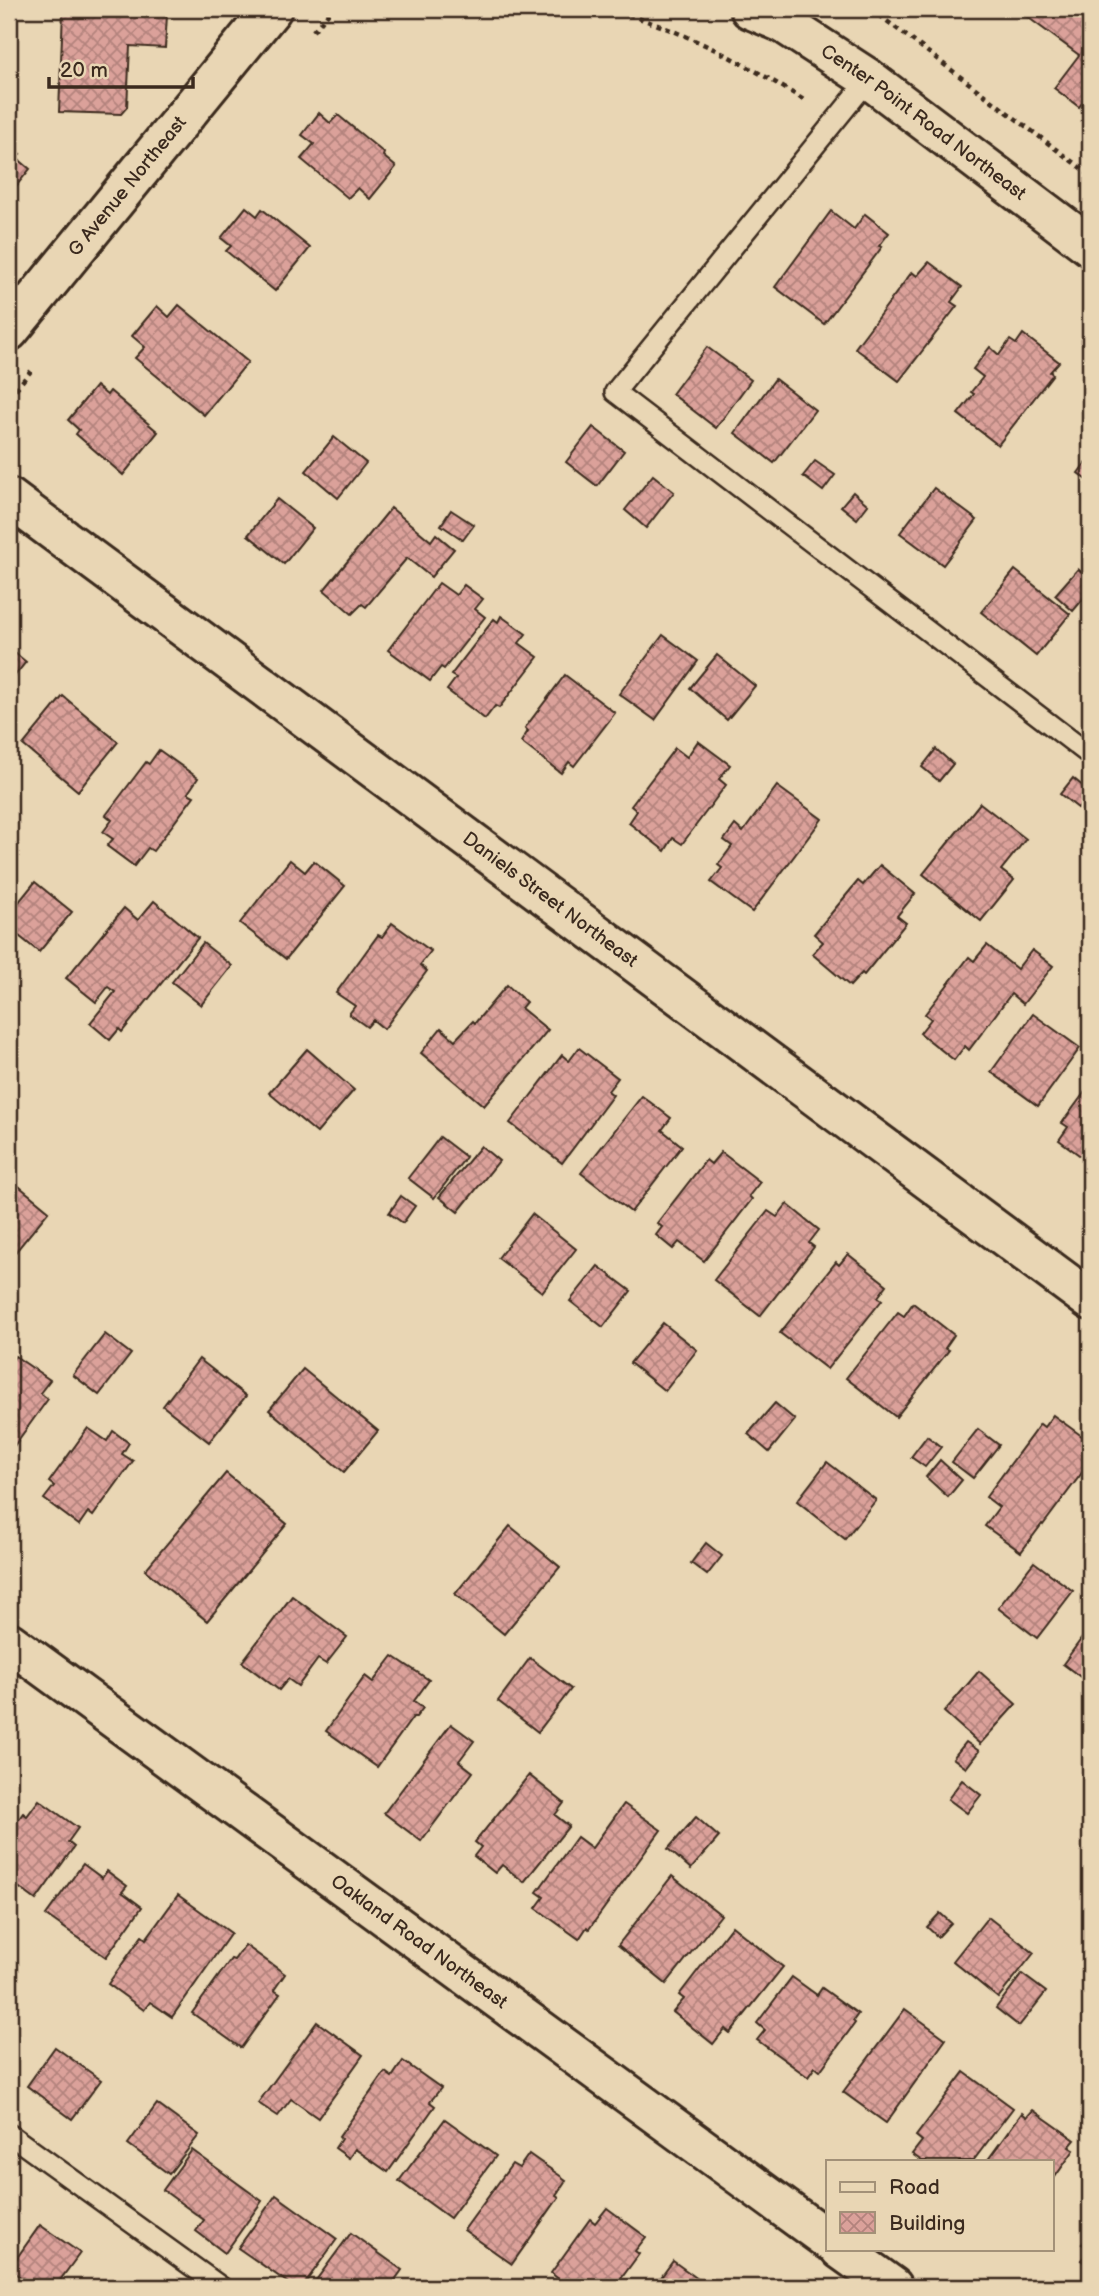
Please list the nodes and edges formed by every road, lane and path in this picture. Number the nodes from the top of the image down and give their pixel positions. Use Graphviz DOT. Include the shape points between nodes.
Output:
graph roads {
  1 [pos="272,9"];
  2 [pos="609,9"];
  3 [pos="750,9"];
  4 [pos="871,9"];
  5 [pos="869,79"];
  6 [pos="807,103"];
  7 [pos="1090,175"];
  8 [pos="1090,246"];
  9 [pos="9,331"];
  10 [pos="9,498"];
  11 [pos="1090,755"];
  12 [pos="1090,1300"];
  13 [pos="9,1642"];
  14 [pos="9,2134"];
  15 [pos="826,2239"];
  16 [pos="841,2250"];
  17 [pos="221,2287"];
  18 [pos="893,2287"];
  1 -- 9 [label="street, G Avenue Northeast"];
  2 -- 6 [label="path" via="662,25 730,55"];
  3 -- 5 [label="street, Center Point Road Northeast" via="783,23"];
  4 -- 7 [label="path"];
  5 -- 8 [label="street, Center Point Road Northeast"];
  5 -- 11 [label="lane" via="615,392"];
  10 -- 12 [label="street, Daniels Street Northeast"];
  13 -- 15 [label="street, Oakland Road Northeast"];
  14 -- 17 [label="lane"];
  16 -- 18 [label="street"];
}
